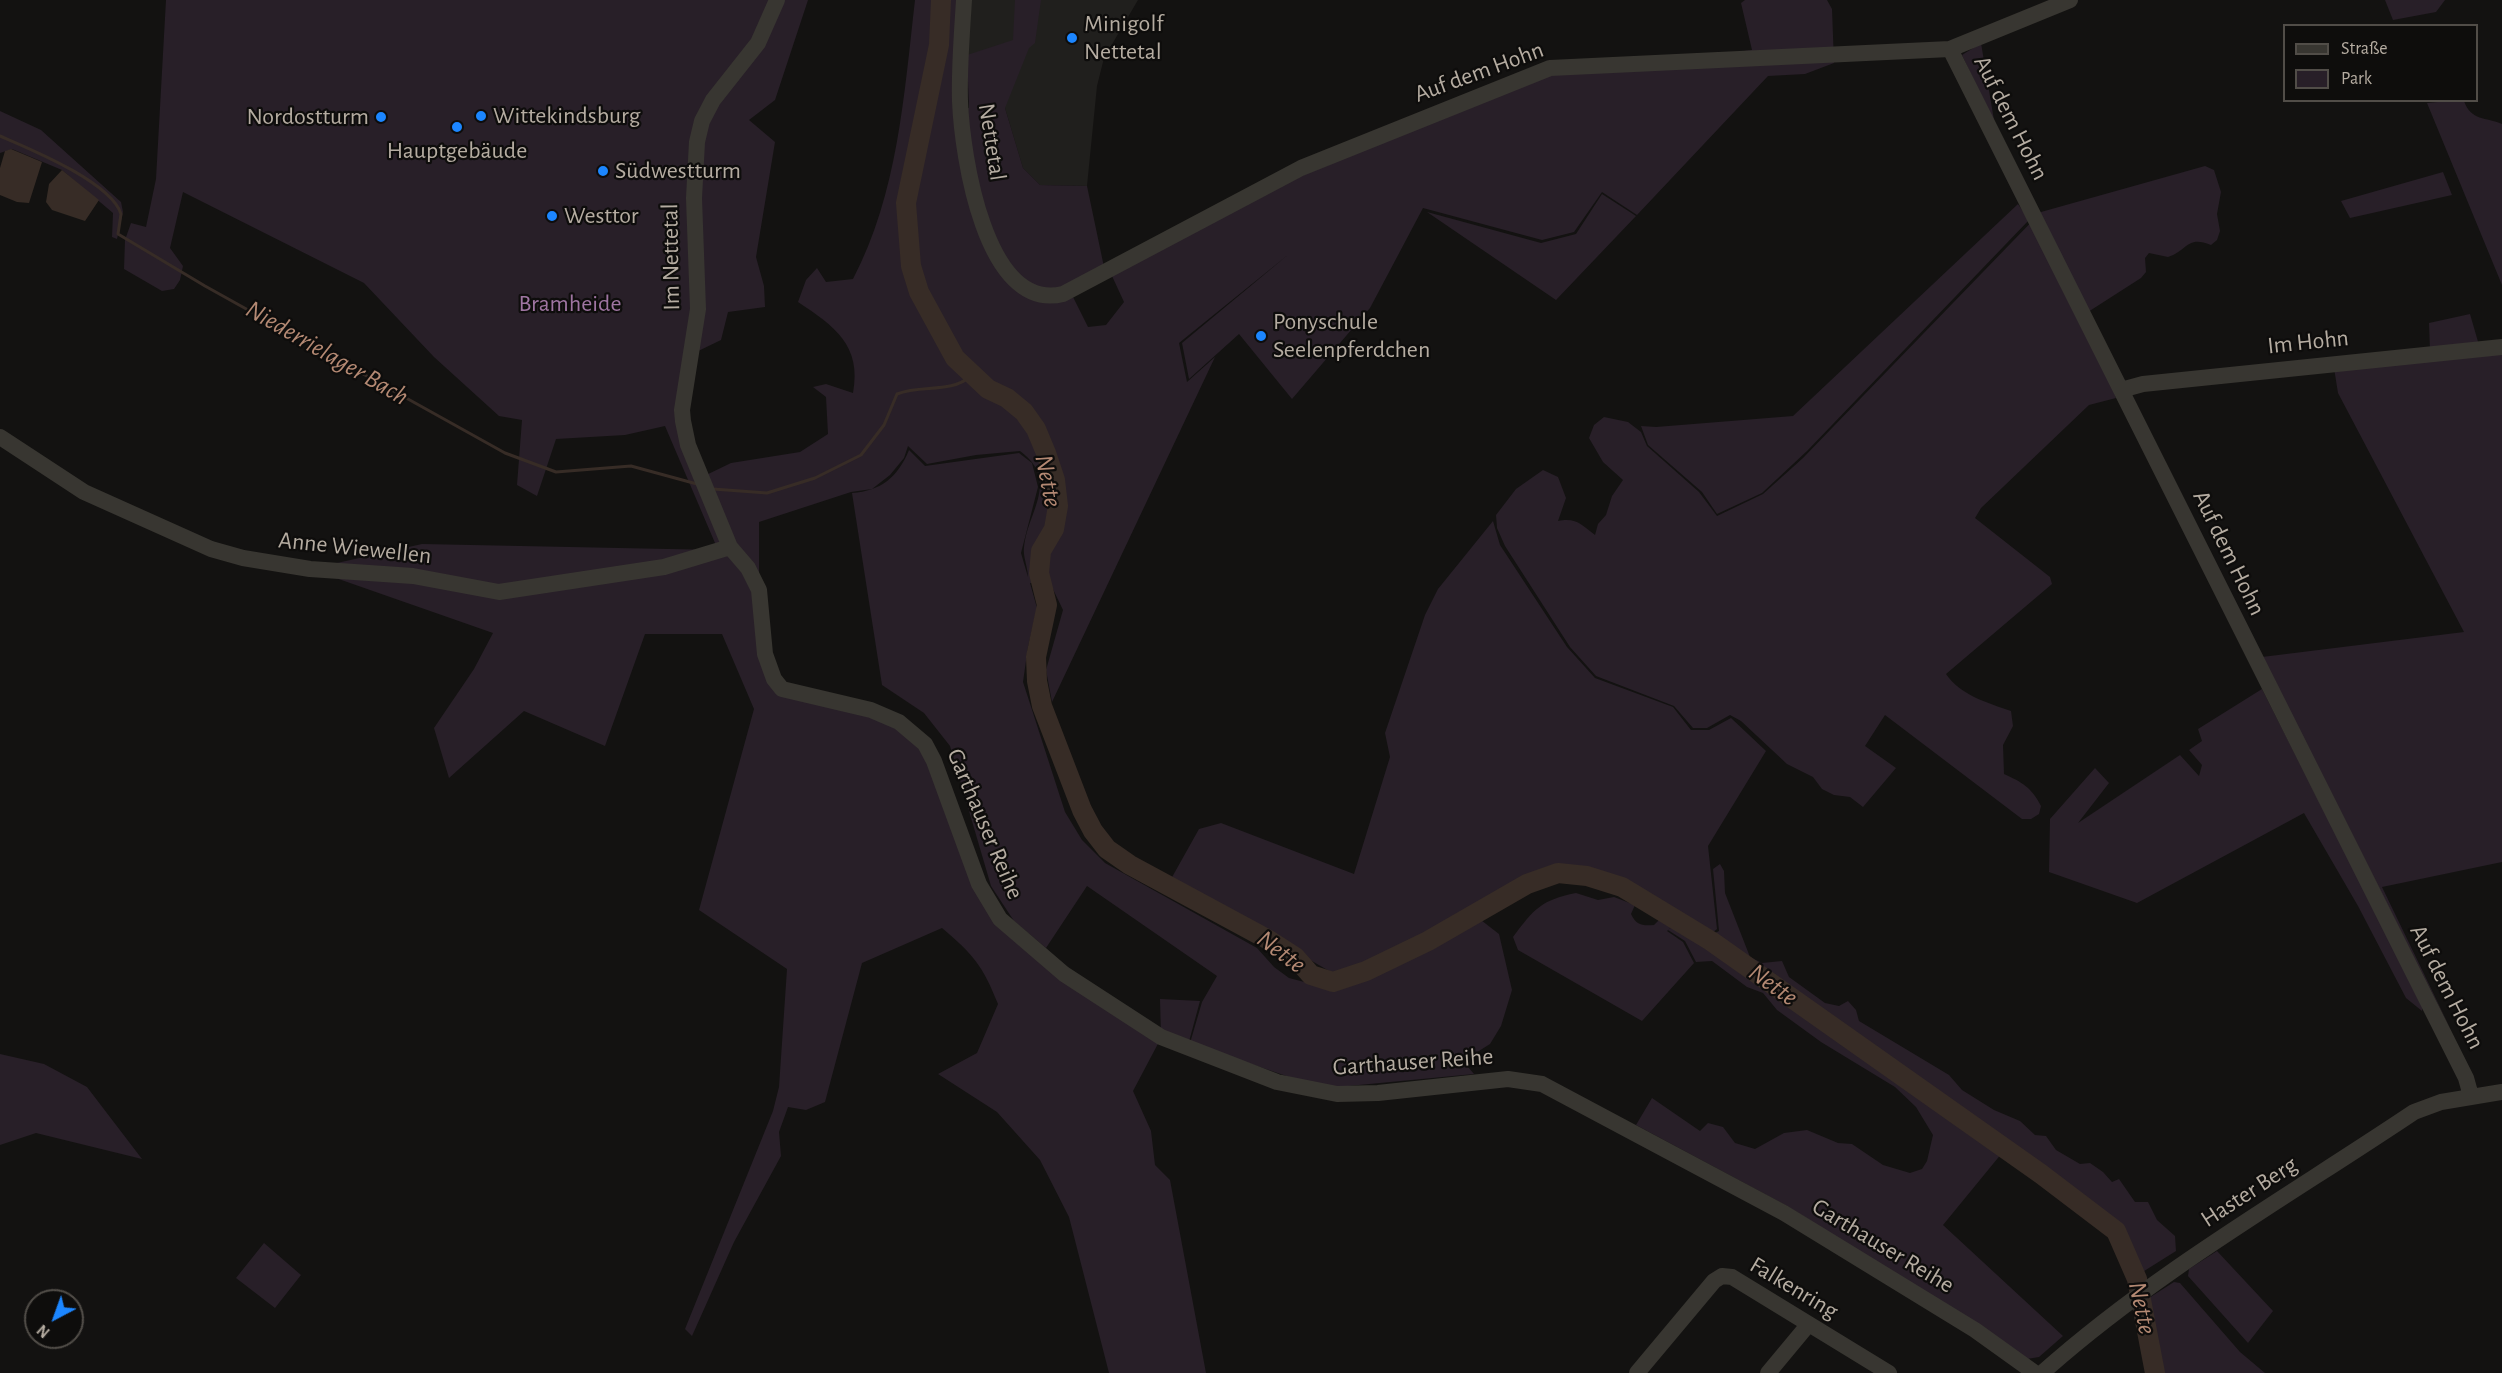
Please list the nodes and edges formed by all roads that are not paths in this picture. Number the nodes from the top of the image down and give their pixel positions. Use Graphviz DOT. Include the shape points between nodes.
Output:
graph roads {
  1 [pos="777,0"];
  2 [pos="964,0"];
  3 [pos="2070,0"];
  4 [pos="1950,49"];
  5 [pos="1015,281"];
  6 [pos="2502,346"];
  7 [pos="2121,390"];
  8 [pos="0,437"];
  9 [pos="723,526"];
  10 [pos="730,547"];
  11 [pos="2502,1092"];
  12 [pos="2471,1096"];
  13 [pos="1808,1325"];
  14 [pos="1637,1373"];
  15 [pos="1768,1373"];
  16 [pos="1889,1373"];
  17 [pos="2035,1373"];
  18 [pos="2042,1373"];
  1 -- 9 [label="street, Im Nettetal" via="758,43 713,100 697,142 694,198 698,309 682,410 688,445"];
  2 -- 5 [label="street, Nettetal" via="960,100 964,145 982,223"];
  3 -- 4 [label="street"];
  4 -- 5 [label="street, Auf dem Hohn" via="1550,68 1301,168 1063,294 1037,295"];
  4 -- 7 [label="street, Auf dem Hohn"];
  6 -- 7 [label="street, Im Hohn" via="2143,384"];
  7 -- 12 [label="street, Auf dem Hohn" via="2462,1069"];
  8 -- 10 [label="street, Anne Wiewellen" via="84,492 211,549 310,569 413,576 499,592 664,567"];
  9 -- 10 [label="street, Garthauser Reihe"];
  10 -- 17 [label="street, Garthauser Reihe" via="748,568 759,590 765,654 774,679 782,688 871,710 913,732 934,761 979,884 1000,919 1064,974 1141,1026 1176,1045 1277,1082 1337,1094 1508,1079 1542,1084 1784,1213 1975,1330"];
  11 -- 12 [label="street, Haster Berg"];
  12 -- 18 [label="street, Haster Berg" via="2414,1112 2130,1301"];
  13 -- 14 [label="street, Falkenring" via="1732,1277 1722,1276"];
  13 -- 15 [label="street"];
  13 -- 16 [label="street, Falkenring"];
}
